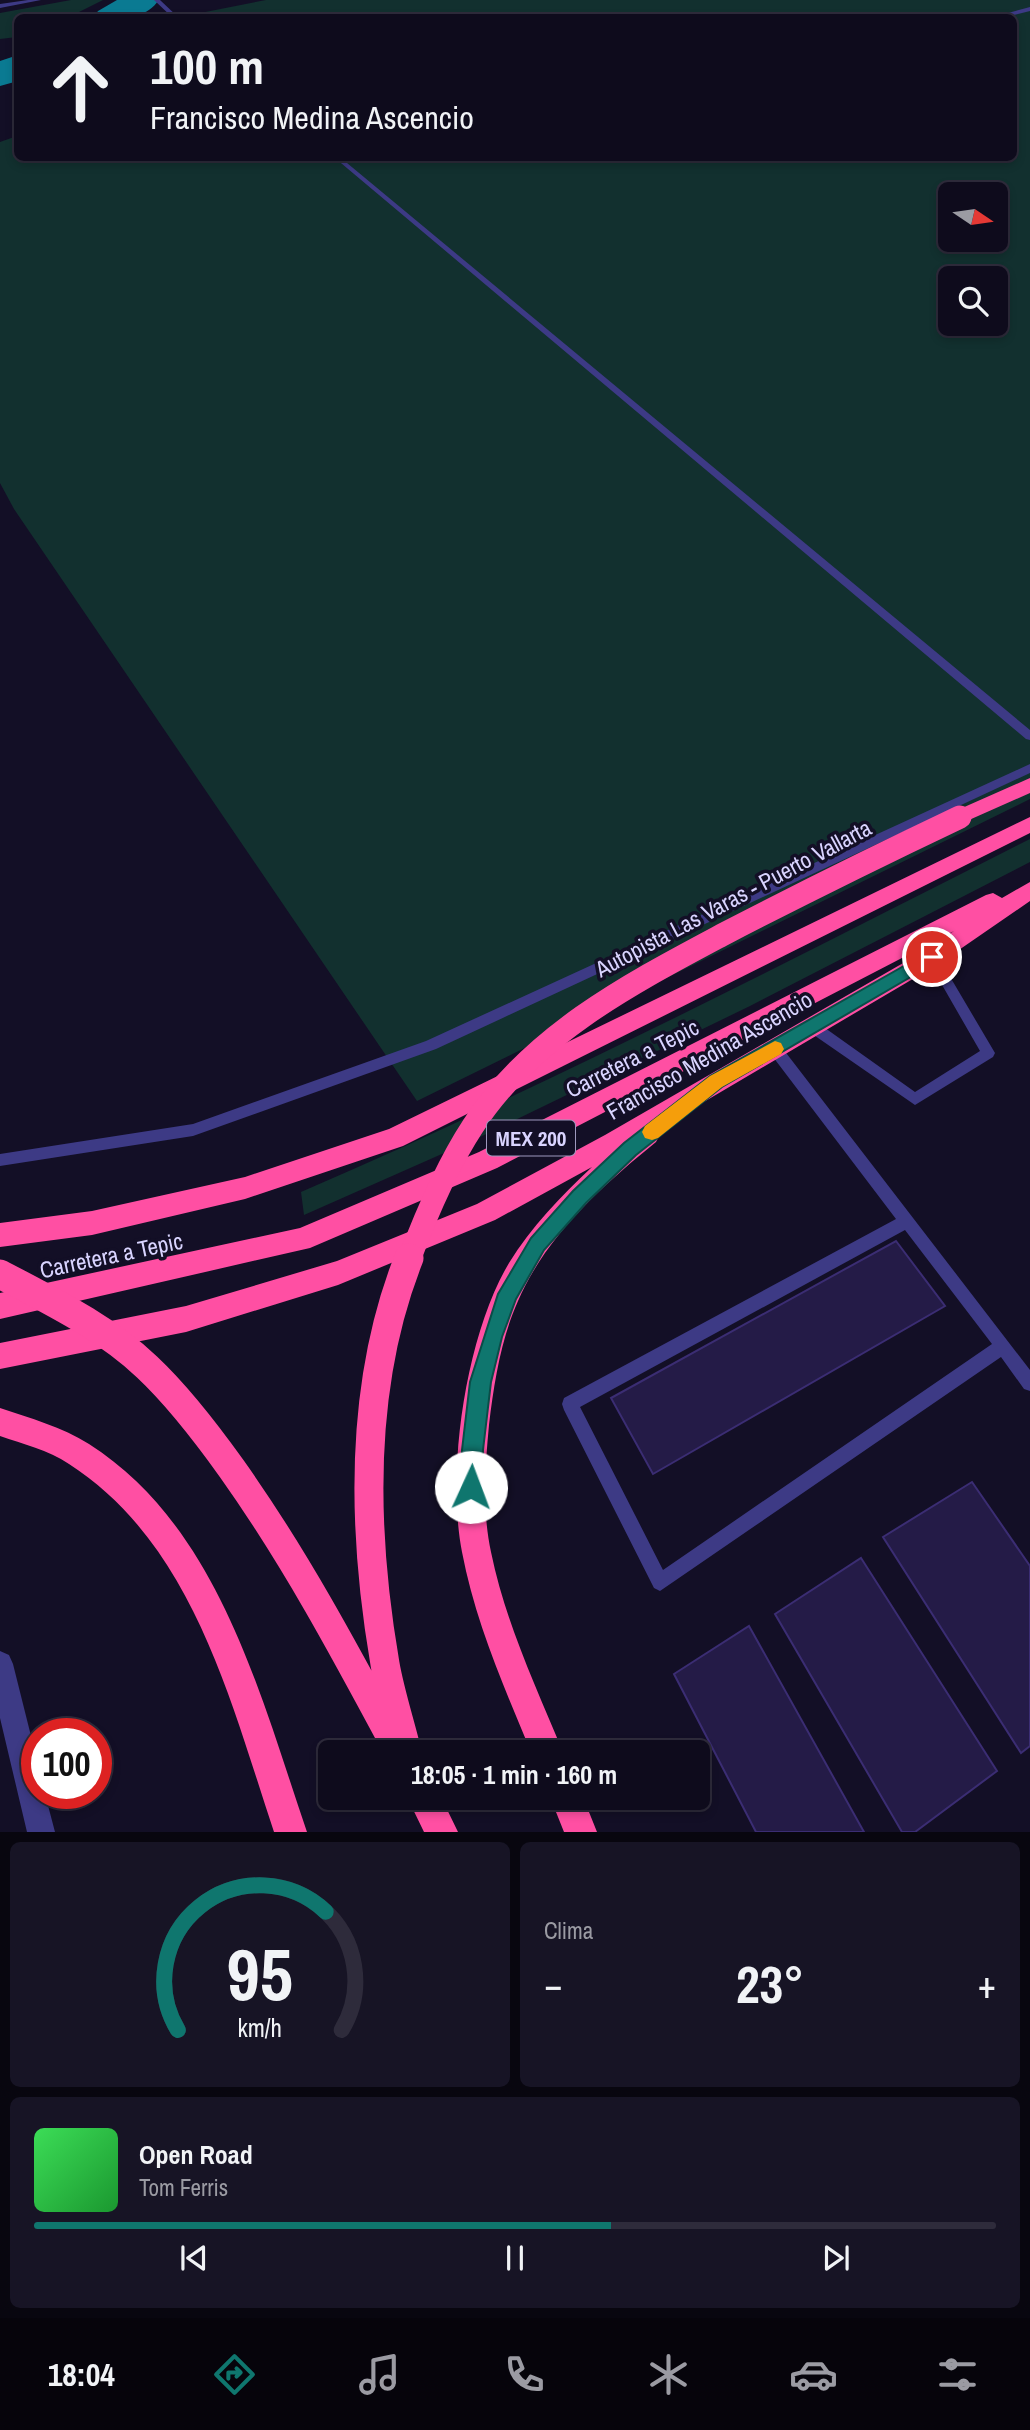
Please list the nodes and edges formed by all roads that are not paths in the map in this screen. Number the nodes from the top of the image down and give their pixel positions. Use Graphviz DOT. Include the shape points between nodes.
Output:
graph roads {
  1 [pos="38,0"];
  2 [pos="157,0"];
  3 [pos="0,6"];
  4 [pos="1030,9"];
  5 [pos="173,14"];
  6 [pos="1009,14"];
  7 [pos="342,161"];
  8 [pos="1030,736"];
  9 [pos="1030,768"];
  10 [pos="1030,785"];
  11 [pos="1030,824"];
  12 [pos="1030,883"];
  13 [pos="1030,890"];
  14 [pos="932,957"];
  15 [pos="813,1027"];
  16 [pos="775,1049"];
  17 [pos="716,1082"];
  18 [pos="0,1160"];
  19 [pos="907,1221"];
  20 [pos="0,1235"];
  21 [pos="0,1273"];
  22 [pos="0,1306"];
  23 [pos="1003,1346"];
  24 [pos="0,1356"];
  25 [pos="1030,1383"];
  26 [pos="0,1422"];
  27 [pos="0,1664"];
  28 [pos="393,1740"];
  29 [pos="404,1740"];
  30 [pos="542,1740"];
  31 [pos="423,1810"];
  32 [pos="429,1810"];
  33 [pos="572,1810"];
  34 [pos="41,1832"];
  35 [pos="291,1832"];
  36 [pos="427,1832"];
  37 [pos="442,1832"];
  38 [pos="581,1832"];
  1 -- 3 [label="lane"];
  2 -- 5 [label="lane"];
  4 -- 6 [label="lane"];
  7 -- 8 [label="lane"];
  9 -- 18 [label="lane" via="431,1045 193,1130"];
  10 -- 29 [label="highway, Autopista Las Varas - Puerto Vallarta, bridge" via="800,894 625,986 570,1025 518,1071 473,1126 428,1211 393,1299 373,1395 368,1522 385,1665"];
  11 -- 20 [label="highway, Carretera a Tepic / MEX 200" via="395,1138 245,1188 92,1223"];
  12 -- 22 [label="highway, Carretera a Tepic / MEX 200" via="488,1160 335,1227 301,1240"];
  13 -- 14 [label="highway, Francisco Medina Ascencio"];
  14 -- 15 [label="highway, Francisco Medina Ascencio"];
  14 -- 15 [label="lane" via="988,1053 915,1099"];
  15 -- 16 [label="highway, Francisco Medina Ascencio"];
  16 -- 17 [label="highway, Francisco Medina Ascencio"];
  16 -- 19 [label="lane"];
  17 -- 24 [label="highway, Francisco Medina Ascencio" via="486,1212 338,1273 186,1319"];
  17 -- 30 [label="highway" via="630,1149 537,1244 507,1294 481,1382 472,1450 471,1506 479,1567"];
  19 -- 23 [label="lane"];
  19 -- 23 [label="lane" via="570,1404 660,1582"];
  21 -- 28 [label="highway, bridge" via="79,1317 146,1367 206,1433 312,1591"];
  23 -- 25 [label="lane"];
  26 -- 35 [label="highway" via="77,1453 153,1518 185,1565 220,1634"];
  27 -- 34 [label="street"];
  31 -- 36 [label="highway"];
  32 -- 37 [label="highway"];
  33 -- 38 [label="highway"];
}
